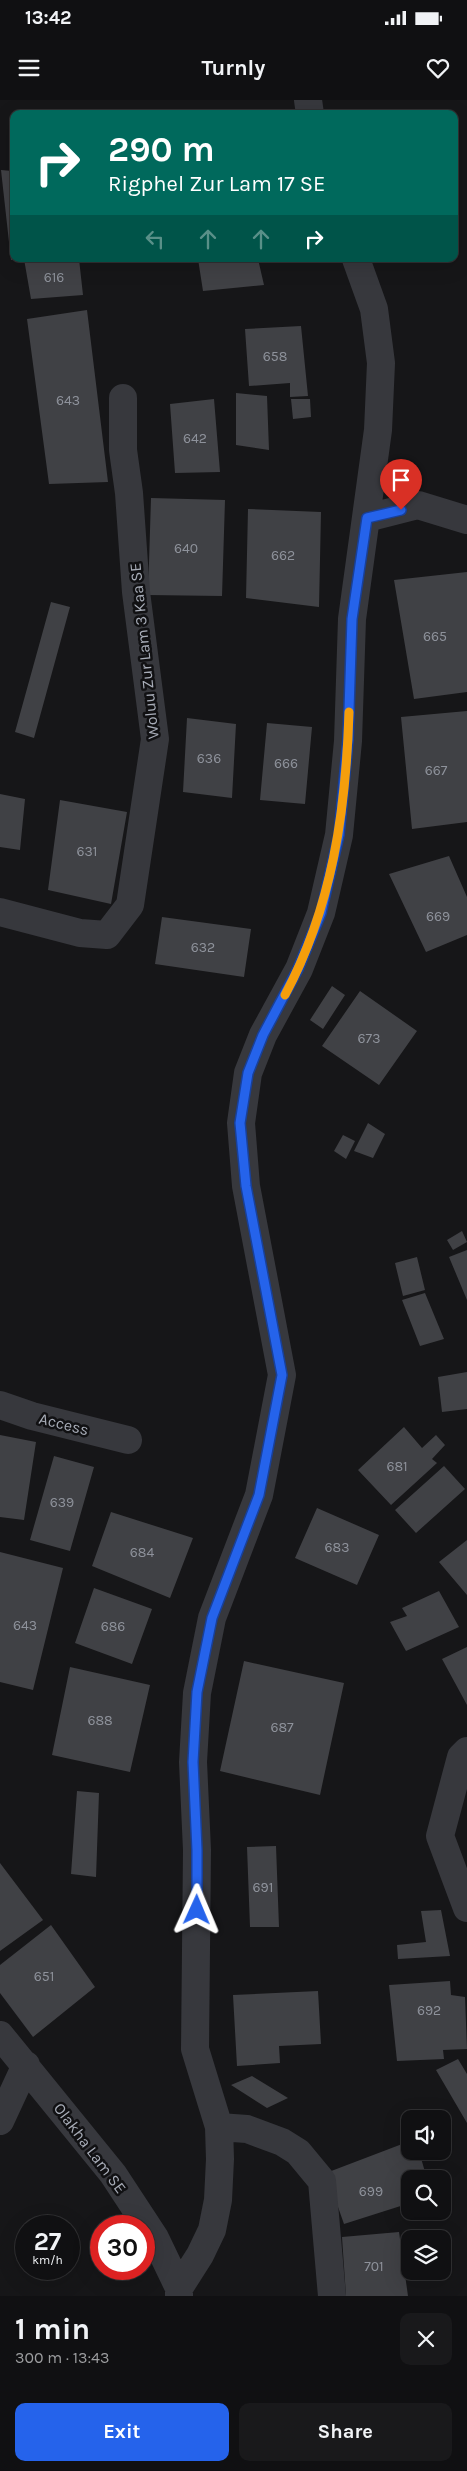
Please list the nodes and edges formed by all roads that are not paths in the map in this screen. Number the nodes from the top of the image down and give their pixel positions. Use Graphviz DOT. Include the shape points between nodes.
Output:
graph roads {
  1 [pos="357,262"];
  2 [pos="123,398"];
  3 [pos="367,518"];
  4 [pos="467,520"];
  5 [pos="0,912"];
  6 [pos="0,1405"];
  7 [pos="128,1440"];
  8 [pos="467,1750"];
  9 [pos="467,1908"];
  10 [pos="0,2035"];
  11 [pos="26,2065"];
  12 [pos="0,2121"];
  13 [pos="219,2127"];
  14 [pos="179,2292"];
  15 [pos="332,2296"];
  1 -- 3 [label="street" via="374,309 381,363 378,430"];
  2 -- 5 [label="street, Woluu Zur Lam 3 Kaa SE" via="123,450 136,592 155,739 130,905 107,935 80,933"];
  3 -- 4 [label="street" via="418,505"];
  3 -- 13 [label="street" via="352,619 348,740 339,835 321,913 248,1073 240,1123 246,1186 282,1375 259,1495 212,1618 197,1692 193,1762 197,1850 195,2049"];
  6 -- 7 [label="street, Access"];
  8 -- 9 [label="street" via="461,1757 440,1836"];
  10 -- 11 [label="street, Olakha Lam SE"];
  11 -- 12 [label="street"];
  11 -- 14 [label="street, Olakha Lam SE" via="113,2174 154,2238"];
  13 -- 14 [label="street" via="218,2200 212,2230"];
  13 -- 15 [label="street" via="247,2129 282,2142 298,2152 322,2181"];
}
